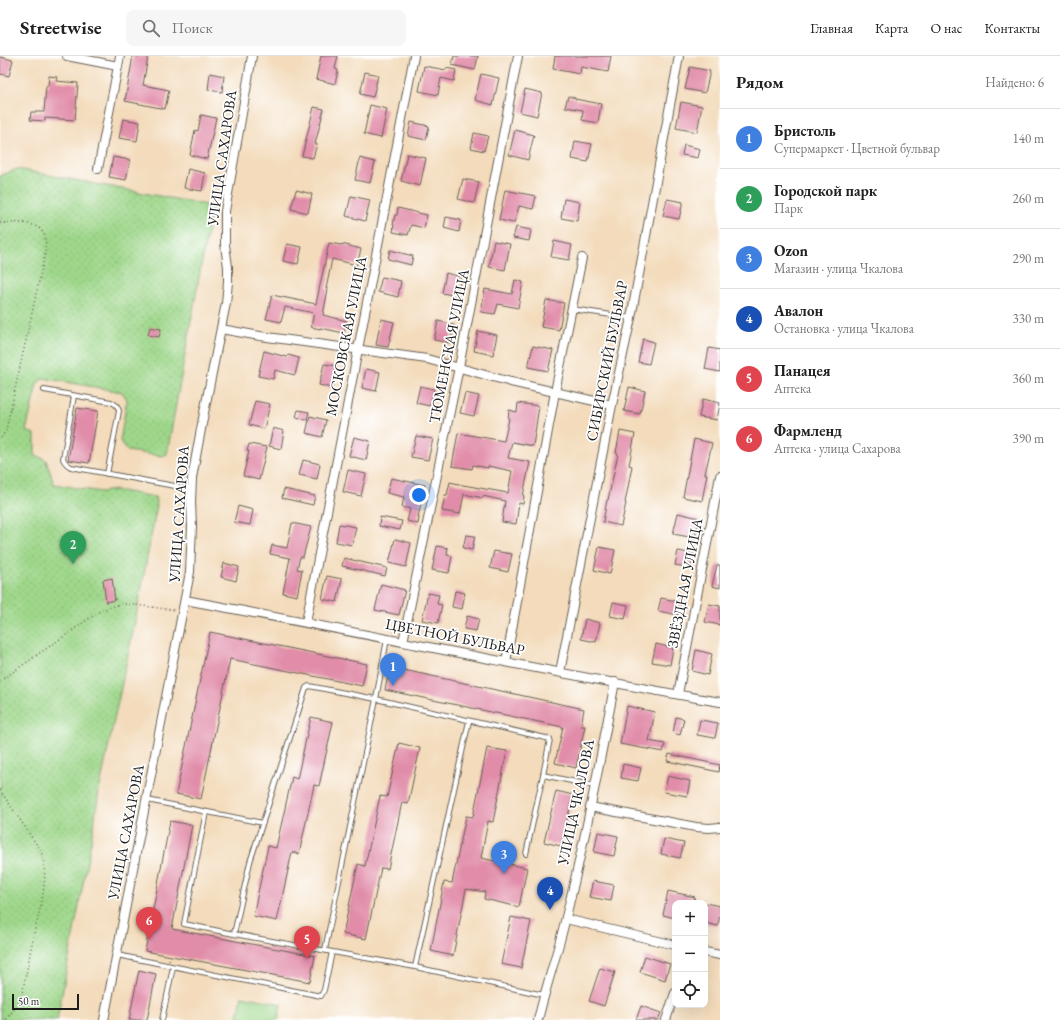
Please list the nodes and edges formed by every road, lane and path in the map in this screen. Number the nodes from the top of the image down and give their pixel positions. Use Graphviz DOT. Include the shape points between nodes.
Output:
graph roads {
  1 [pos="67,56"];
  2 [pos="120,56"];
  3 [pos="252,56"];
  4 [pos="414,56"];
  5 [pos="518,56"];
  6 [pos="678,56"];
  7 [pos="118,66"];
  8 [pos="98,169"];
  9 [pos="0,223"];
  10 [pos="582,258"];
  11 [pos="572,309"];
  12 [pos="631,318"];
  13 [pos="221,329"];
  14 [pos="357,350"];
  15 [pos="459,368"];
  16 [pos="44,390"];
  17 [pos="555,392"];
  18 [pos="74,396"];
  19 [pos="612,404"];
  20 [pos="0,440"];
  21 [pos="107,474"];
  22 [pos="720,476"];
  23 [pos="191,489"];
  24 [pos="185,600"];
  25 [pos="183,611"];
  26 [pos="306,622"];
  27 [pos="387,638"];
  28 [pos="403,642"];
  29 [pos="506,662"];
  30 [pos="560,672"];
  31 [pos="0,681"];
  32 [pos="615,682"];
  33 [pos="678,694"];
  34 [pos="376,699"];
  35 [pos="720,702"];
  36 [pos="469,721"];
  37 [pos="543,776"];
  38 [pos="595,786"];
  39 [pos="0,790"];
  40 [pos="146,800"];
  41 [pos="590,808"];
  42 [pos="206,812"];
  43 [pos="263,823"];
  44 [pos="720,827"];
  45 [pos="526,854"];
  46 [pos="566,919"];
  47 [pos="234,934"];
  48 [pos="672,944"];
  49 [pos="324,950"];
  50 [pos="332,952"];
  51 [pos="708,953"];
  52 [pos="117,955"];
  53 [pos="720,955"];
  54 [pos="173,967"];
  55 [pos="415,967"];
  56 [pos="544,995"];
  57 [pos="672,1002"];
  58 [pos="6,1020"];
  59 [pos="104,1020"];
  60 [pos="162,1020"];
  61 [pos="538,1020"];
  62 [pos="666,1020"];
  1 -- 7 [label="street"];
  2 -- 7 [label="street"];
  3 -- 13 [label="street, УЛИЦА САХАРОВА" via="225,211 228,282"];
  4 -- 14 [label="street, МОСКОВСКАЯ УЛИЦА"];
  5 -- 15 [label="street, ТЮМЕНСКАЯ УЛИЦА"];
  6 -- 12 [label="street, СИБИРСКИЙ БУЛЬВАР"];
  7 -- 8 [label="street"];
  9 -- 20 [label="path" via="36,226 42,231 46,246 6,430"];
  10 -- 11 [label="street"];
  11 -- 12 [label="lane"];
  11 -- 17 [label="street"];
  12 -- 19 [label="street, СИБИРСКИЙ БУЛЬВАР"];
  13 -- 14 [label="street"];
  13 -- 23 [label="street, УЛИЦА САХАРОВА"];
  14 -- 15 [label="street" via="427,359"];
  14 -- 26 [label="street, МОСКОВСКАЯ УЛИЦА"];
  15 -- 17 [label="street"];
  15 -- 28 [label="street, ТЮМЕНСКАЯ УЛИЦА"];
  16 -- 18 [label="lane"];
  17 -- 19 [label="street"];
  17 -- 29 [label="street"];
  18 -- 21 [label="lane" via="64,462 71,467"];
  18 -- 21 [label="lane" via="111,402 118,406"];
  19 -- 30 [label="street, СИБИРСКИЙ БУЛЬВАР"];
  21 -- 23 [label="lane"];
  22 -- 33 [label="street, ЗВЁЗДНАЯ УЛИЦА"];
  23 -- 24 [label="street, УЛИЦА САХАРОВА" via="192,556"];
  24 -- 25 [label="street, УЛИЦА САХАРОВА"];
  24 -- 26 [label="street, ЦВЕТНОЙ БУЛЬВАР"];
  25 -- 31 [label="path" via="128,604 109,607"];
  25 -- 40 [label="street, УЛИЦА САХАРОВА"];
  26 -- 27 [label="street, ЦВЕТНОЙ БУЛЬВАР"];
  27 -- 28 [label="street, ЦВЕТНОЙ БУЛЬВАР"];
  27 -- 34 [label="lane"];
  28 -- 29 [label="street, ЦВЕТНОЙ БУЛЬВАР"];
  29 -- 30 [label="street, ЦВЕТНОЙ БУЛЬВАР"];
  30 -- 32 [label="street, ЦВЕТНОЙ БУЛЬВАР"];
  32 -- 33 [label="street, ЦВЕТНОЙ БУЛЬВАР"];
  32 -- 38 [label="street, УЛИЦА ЧКАЛОВА"];
  33 -- 35 [label="street, ЦВЕТНОЙ БУЛЬВАР"];
  34 -- 36 [label="lane"];
  34 -- 43 [label="lane" via="309,686 306,688"];
  34 -- 49 [label="lane"];
  36 -- 37 [label="lane" via="550,739"];
  36 -- 55 [label="lane"];
  37 -- 38 [label="lane"];
  37 -- 45 [label="lane"];
  38 -- 41 [label="street, УЛИЦА ЧКАЛОВА"];
  39 -- 58 [label="path" via="42,851 45,868 44,886 24,989 18,1005"];
  40 -- 42 [label="lane"];
  40 -- 52 [label="street, УЛИЦА САХАРОВА"];
  41 -- 44 [label="street" via="696,827"];
  41 -- 46 [label="street, УЛИЦА ЧКАЛОВА"];
  42 -- 43 [label="lane"];
  42 -- 47 [label="lane" via="184,924"];
  43 -- 47 [label="lane" via="250,862"];
  46 -- 48 [label="street"];
  46 -- 56 [label="street, УЛИЦА ЧКАЛОВА"];
  47 -- 49 [label="lane"];
  49 -- 50 [label="lane"];
  50 -- 54 [label="lane" via="321,996"];
  50 -- 55 [label="lane"];
  51 -- 53 [label="street"];
  52 -- 54 [label="lane"];
  52 -- 59 [label="street, УЛИЦА САХАРОВА"];
  54 -- 60 [label="lane"];
  55 -- 56 [label="lane"];
  56 -- 61 [label="street, УЛИЦА ЧКАЛОВА"];
  57 -- 62 [label="street"];
}
